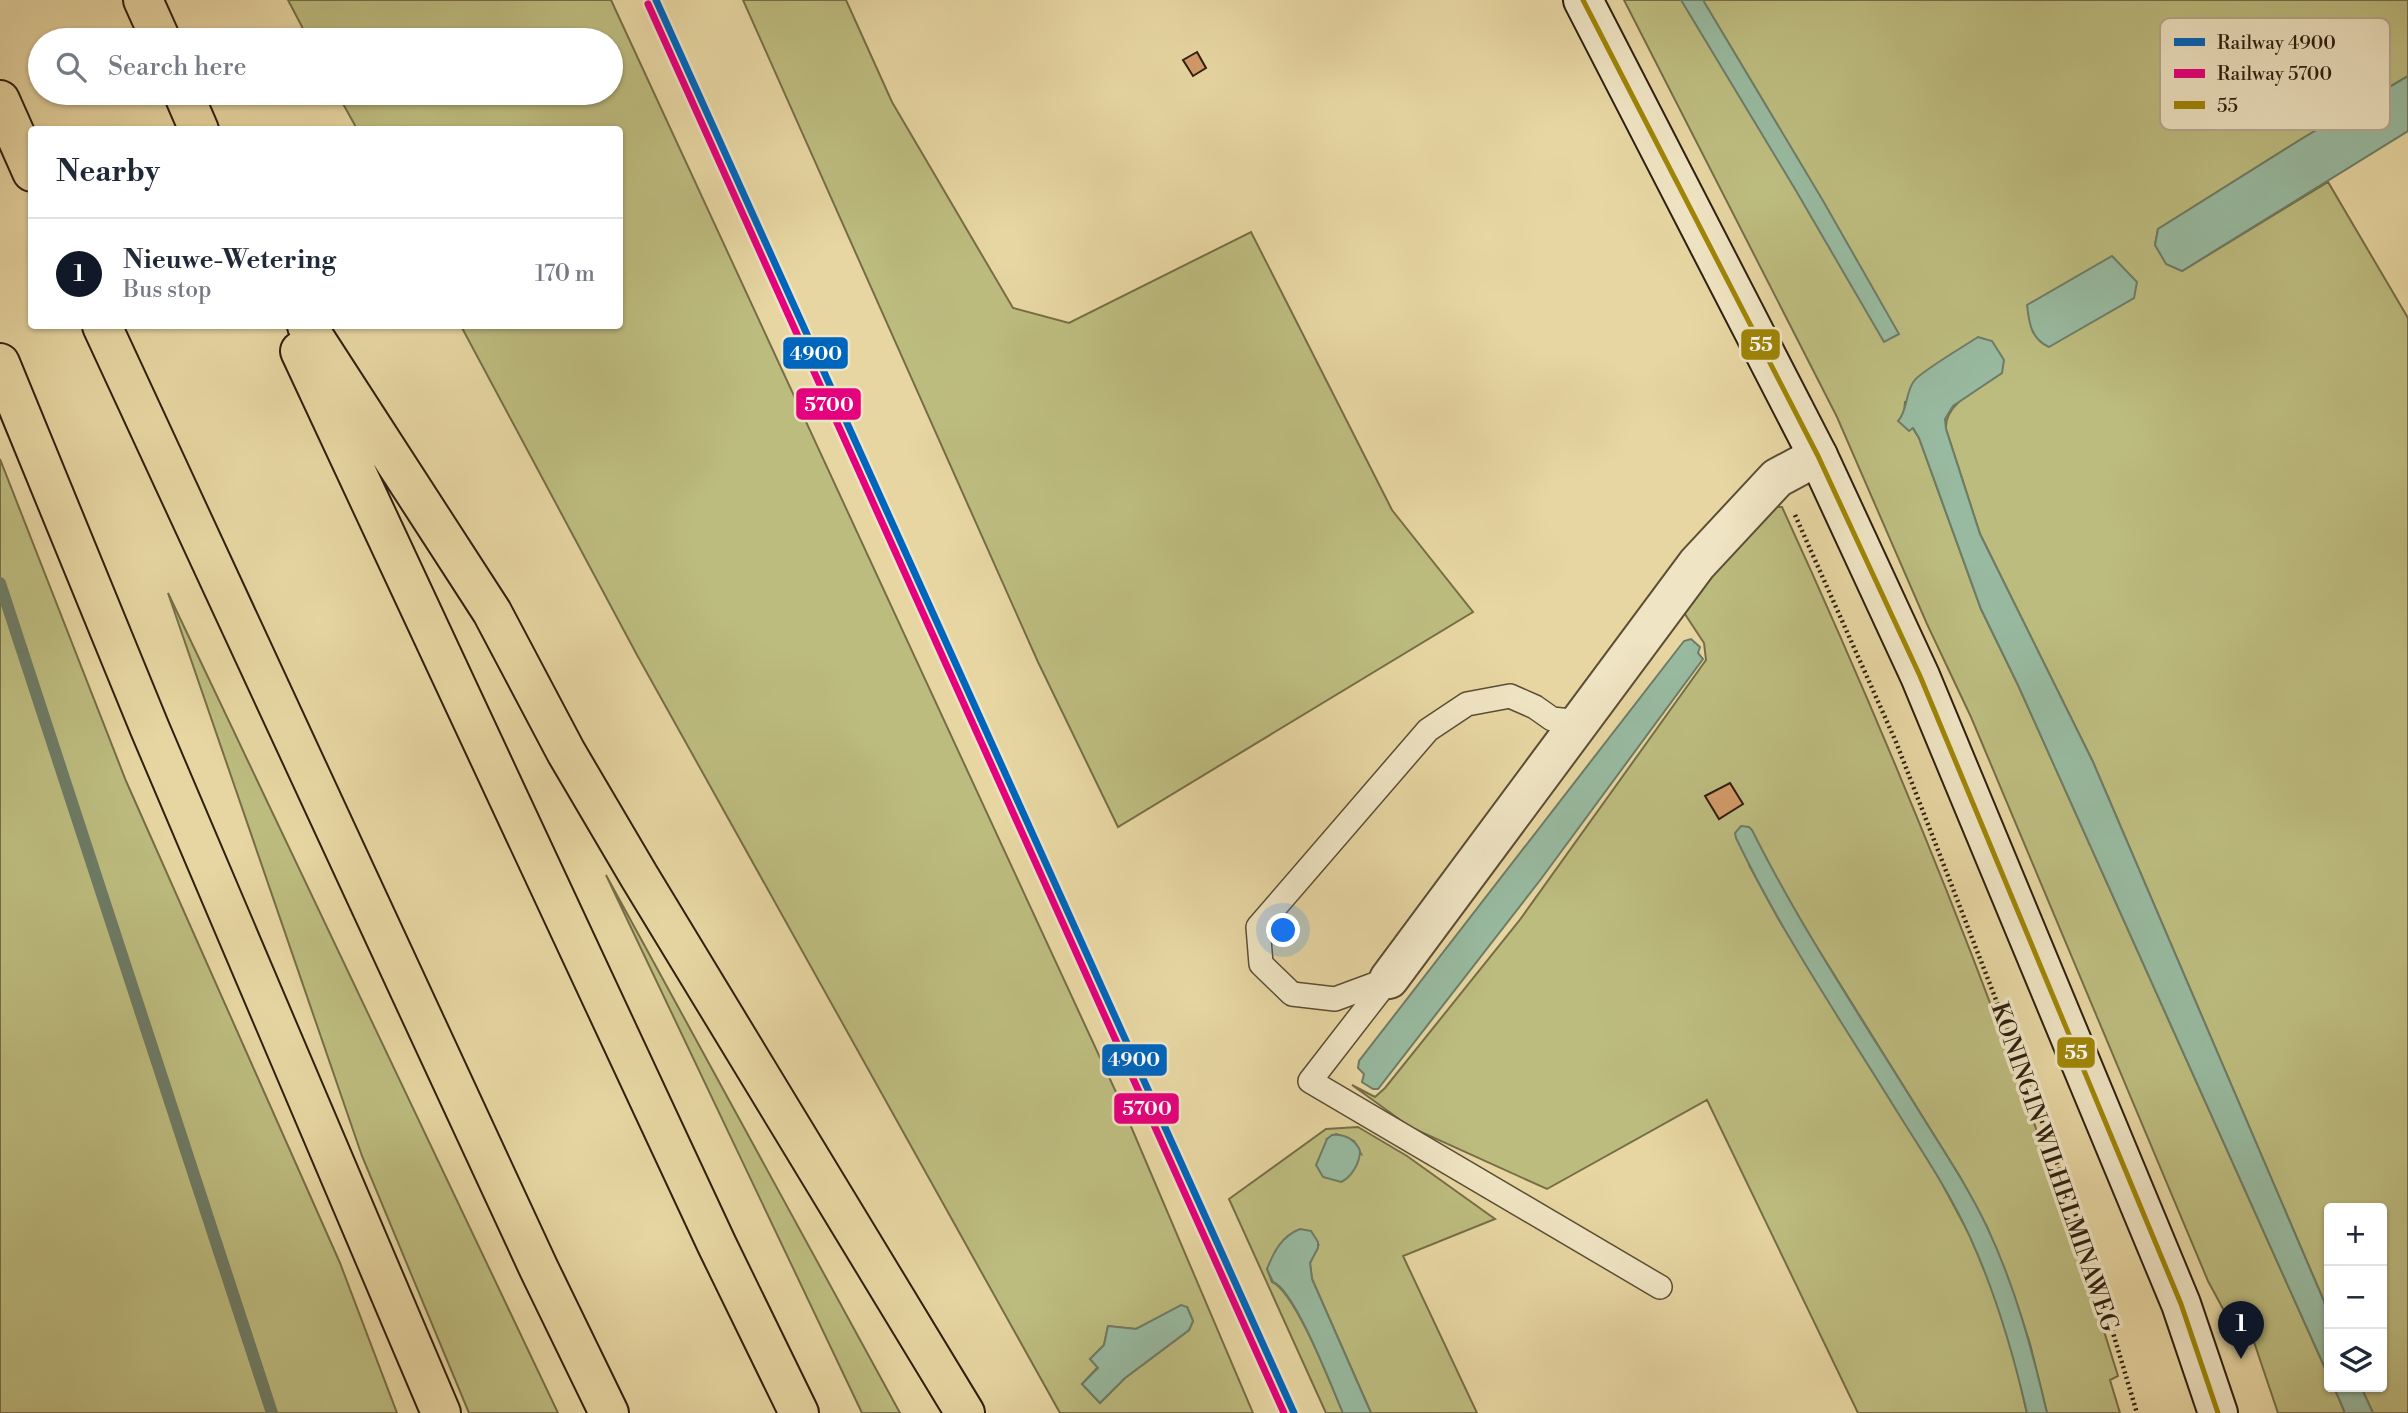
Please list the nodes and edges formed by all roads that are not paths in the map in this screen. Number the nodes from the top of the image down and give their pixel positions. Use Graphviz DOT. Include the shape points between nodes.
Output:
graph roads {
  1 [pos="143,0"];
  2 [pos="1583,0"];
  3 [pos="156,28"];
  4 [pos="0,100"];
  5 [pos="188,105"];
  6 [pos="197,126"];
  7 [pos="28,163"];
  8 [pos="103,329"];
  9 [pos="289,329"];
  10 [pos="309,329"];
  11 [pos="0,363"];
  12 [pos="1818,456"];
  13 [pos="1580,722"];
  14 [pos="1389,979"];
  15 [pos="1660,1287"];
  16 [pos="441,1413"];
  17 [pos="609,1413"];
  18 [pos="799,1413"];
  19 [pos="965,1413"];
  20 [pos="2218,1413"];
  1 -- 3 [label="highway"];
  2 -- 12 [label="main road"];
  4 -- 7 [label="highway"];
  5 -- 6 [label="highway"];
  8 -- 17 [label="highway"];
  9 -- 18 [label="highway"];
  10 -- 19 [label="highway" via="492,612 632,865"];
  11 -- 16 [label="highway"];
  12 -- 13 [label="main road" via="1777,478 1697,564"];
  12 -- 20 [label="main road" via="1920,676 2181,1304"];
  13 -- 14 [label="main road"];
  13 -- 14 [label="lane" via="1552,719 1510,696 1467,704 1428,730 1258,928 1261,964 1292,994 1335,999"];
  14 -- 15 [label="lane" via="1310,1082"];
}
